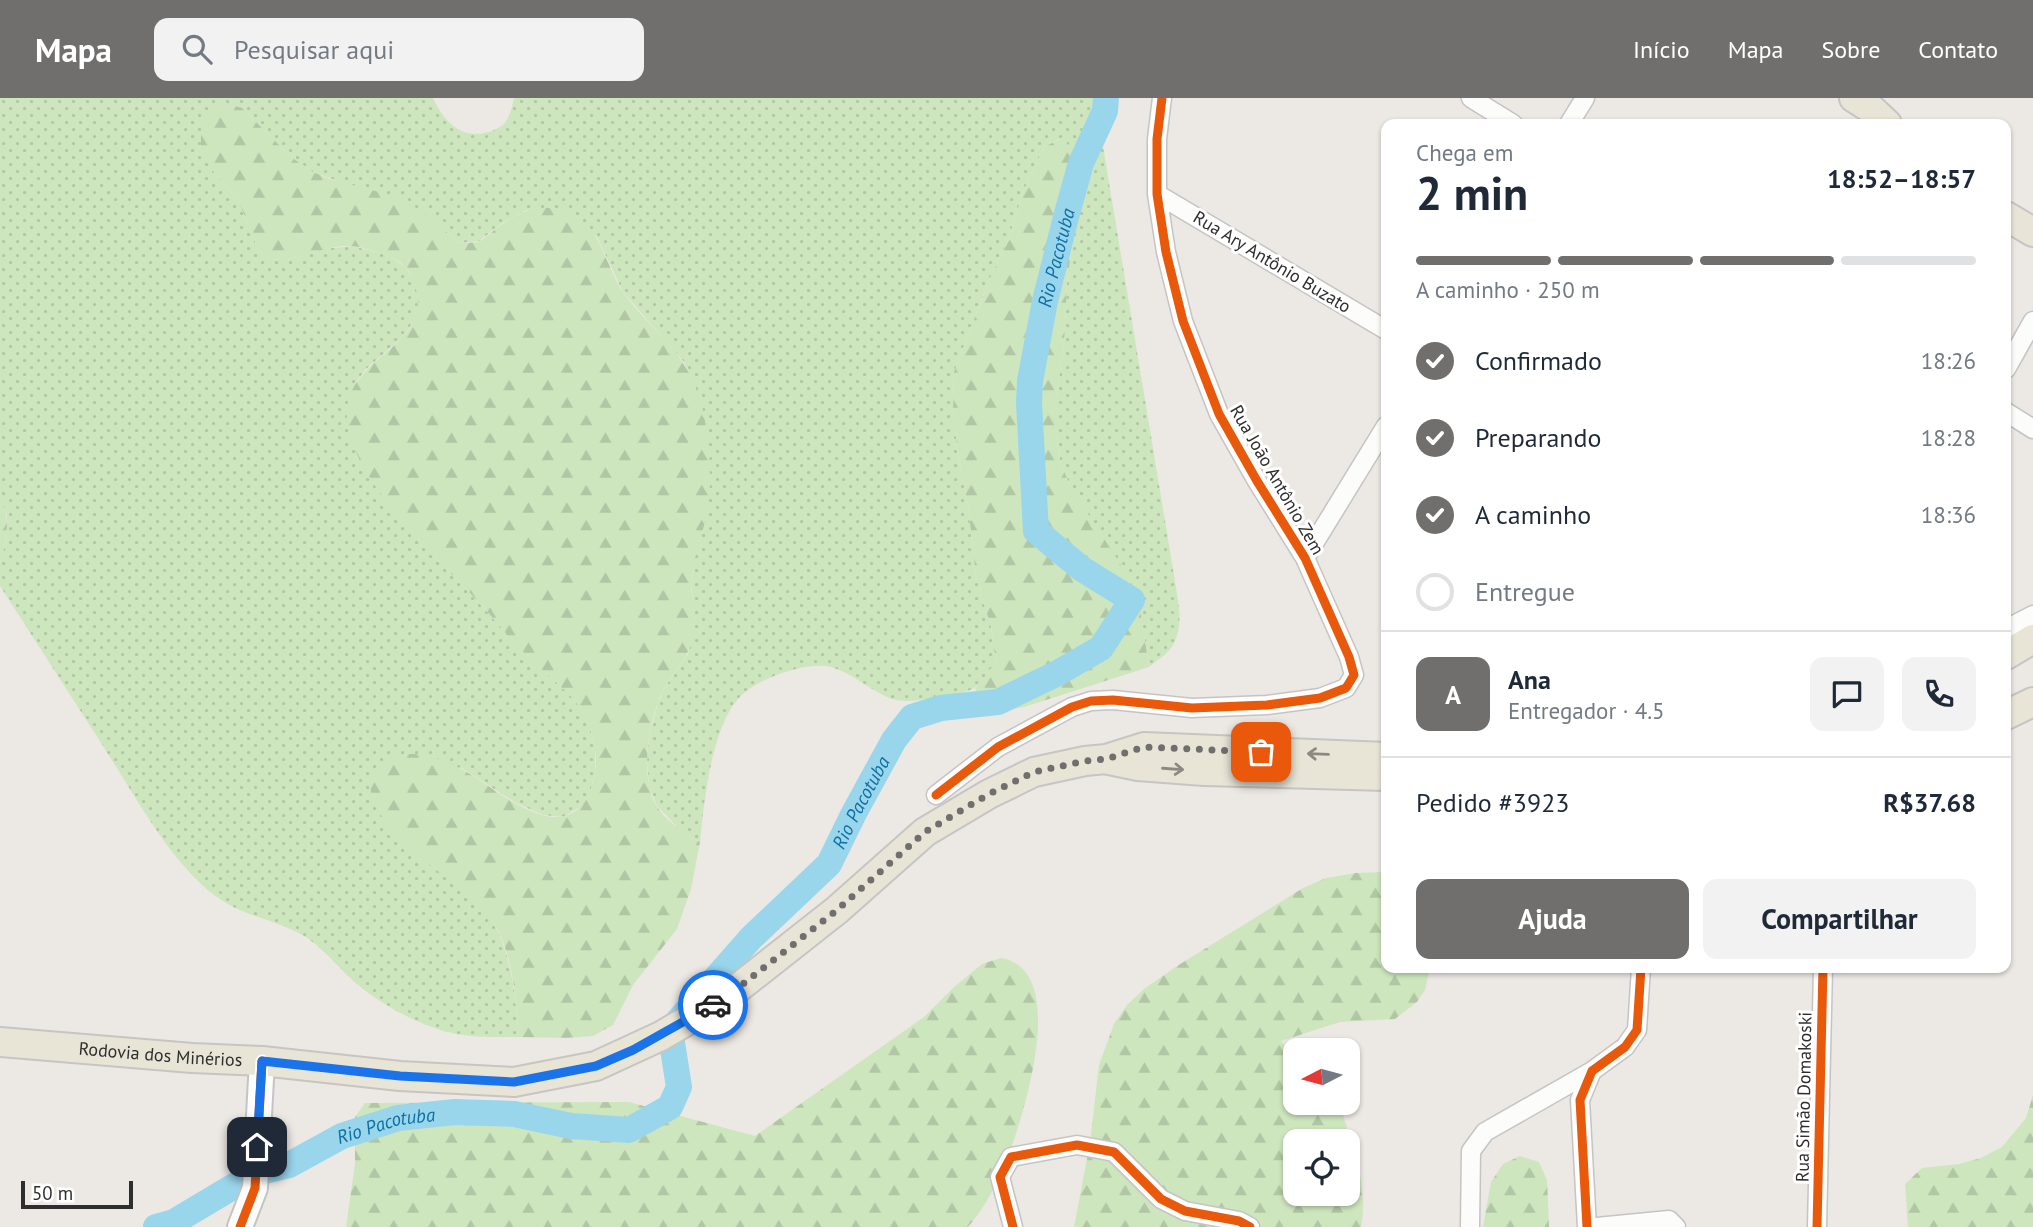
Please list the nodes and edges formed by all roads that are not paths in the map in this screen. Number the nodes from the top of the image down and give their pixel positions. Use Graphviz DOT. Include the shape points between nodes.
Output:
graph roads {
  1 [pos="1163,98"];
  2 [pos="1471,98"];
  3 [pos="1585,98"];
  4 [pos="1505,119"];
  5 [pos="1572,119"];
  6 [pos="1157,194"];
  7 [pos="2011,218"];
  8 [pos="2033,232"];
  9 [pos="2033,321"];
  10 [pos="1381,327"];
  11 [pos="2011,360"];
  12 [pos="2011,415"];
  13 [pos="2033,429"];
  14 [pos="1381,434"];
  15 [pos="1305,558"];
  16 [pos="2033,615"];
  17 [pos="2011,626"];
  18 [pos="2033,639"];
  19 [pos="2011,652"];
  20 [pos="2033,660"];
  21 [pos="2011,671"];
  22 [pos="2033,702"];
  23 [pos="2011,713"];
  24 [pos="1381,757"];
  25 [pos="1106,759"];
  26 [pos="1381,776"];
  27 [pos="936,795"];
  28 [pos="1641,973"];
  29 [pos="1823,973"];
  30 [pos="0,1042"];
  31 [pos="262,1061"];
  32 [pos="1592,1071"];
  33 [pos="240,1227"];
  34 [pos="1013,1227"];
  35 [pos="1250,1227"];
  36 [pos="1470,1227"];
  37 [pos="1587,1227"];
  38 [pos="1597,1227"];
  39 [pos="1676,1227"];
  40 [pos="1817,1227"];
  1 -- 6 [label="street, Rua João Antônio Zem"];
  2 -- 4 [label="street"];
  3 -- 5 [label="street"];
  6 -- 10 [label="street, Rua Ary Antônio Buzato"];
  6 -- 15 [label="street, Rua João Antônio Zem" via="1183,321 1219,414"];
  7 -- 8 [label="main road"];
  9 -- 11 [label="street"];
  12 -- 13 [label="street"];
  14 -- 15 [label="street"];
  15 -- 27 [label="street, Rua João Antônio Zem" via="1349,657 1354,675 1346,688 1320,698 1267,705 1192,708 1091,701 998,747"];
  16 -- 17 [label="street"];
  18 -- 19 [label="main road"];
  20 -- 21 [label="main road"];
  22 -- 23 [label="main road"];
  24 -- 25 [label="main road, Rodovia dos Minérios, one-way" via="1144,747"];
  25 -- 26 [label="main road, Rodovia dos Minérios, one-way" via="1204,771"];
  25 -- 31 [label="main road, Rodovia dos Minérios" via="1034,772 925,832 837,910 724,999 596,1066 514,1082"];
  28 -- 32 [label="street" via="1637,1030 1625,1047"];
  29 -- 40 [label="street, Rua Simão Domakoski"];
  30 -- 31 [label="main road, Rodovia dos Minérios"];
  31 -- 33 [label="street" via="256,1188"];
  32 -- 36 [label="street" via="1485,1132 1471,1151"];
  32 -- 37 [label="street" via="1580,1100"];
  34 -- 35 [label="street" via="1000,1177 1011,1157 1077,1145 1114,1152 1161,1199 1185,1211"];
  38 -- 39 [label="street" via="1669,1220"];
}
